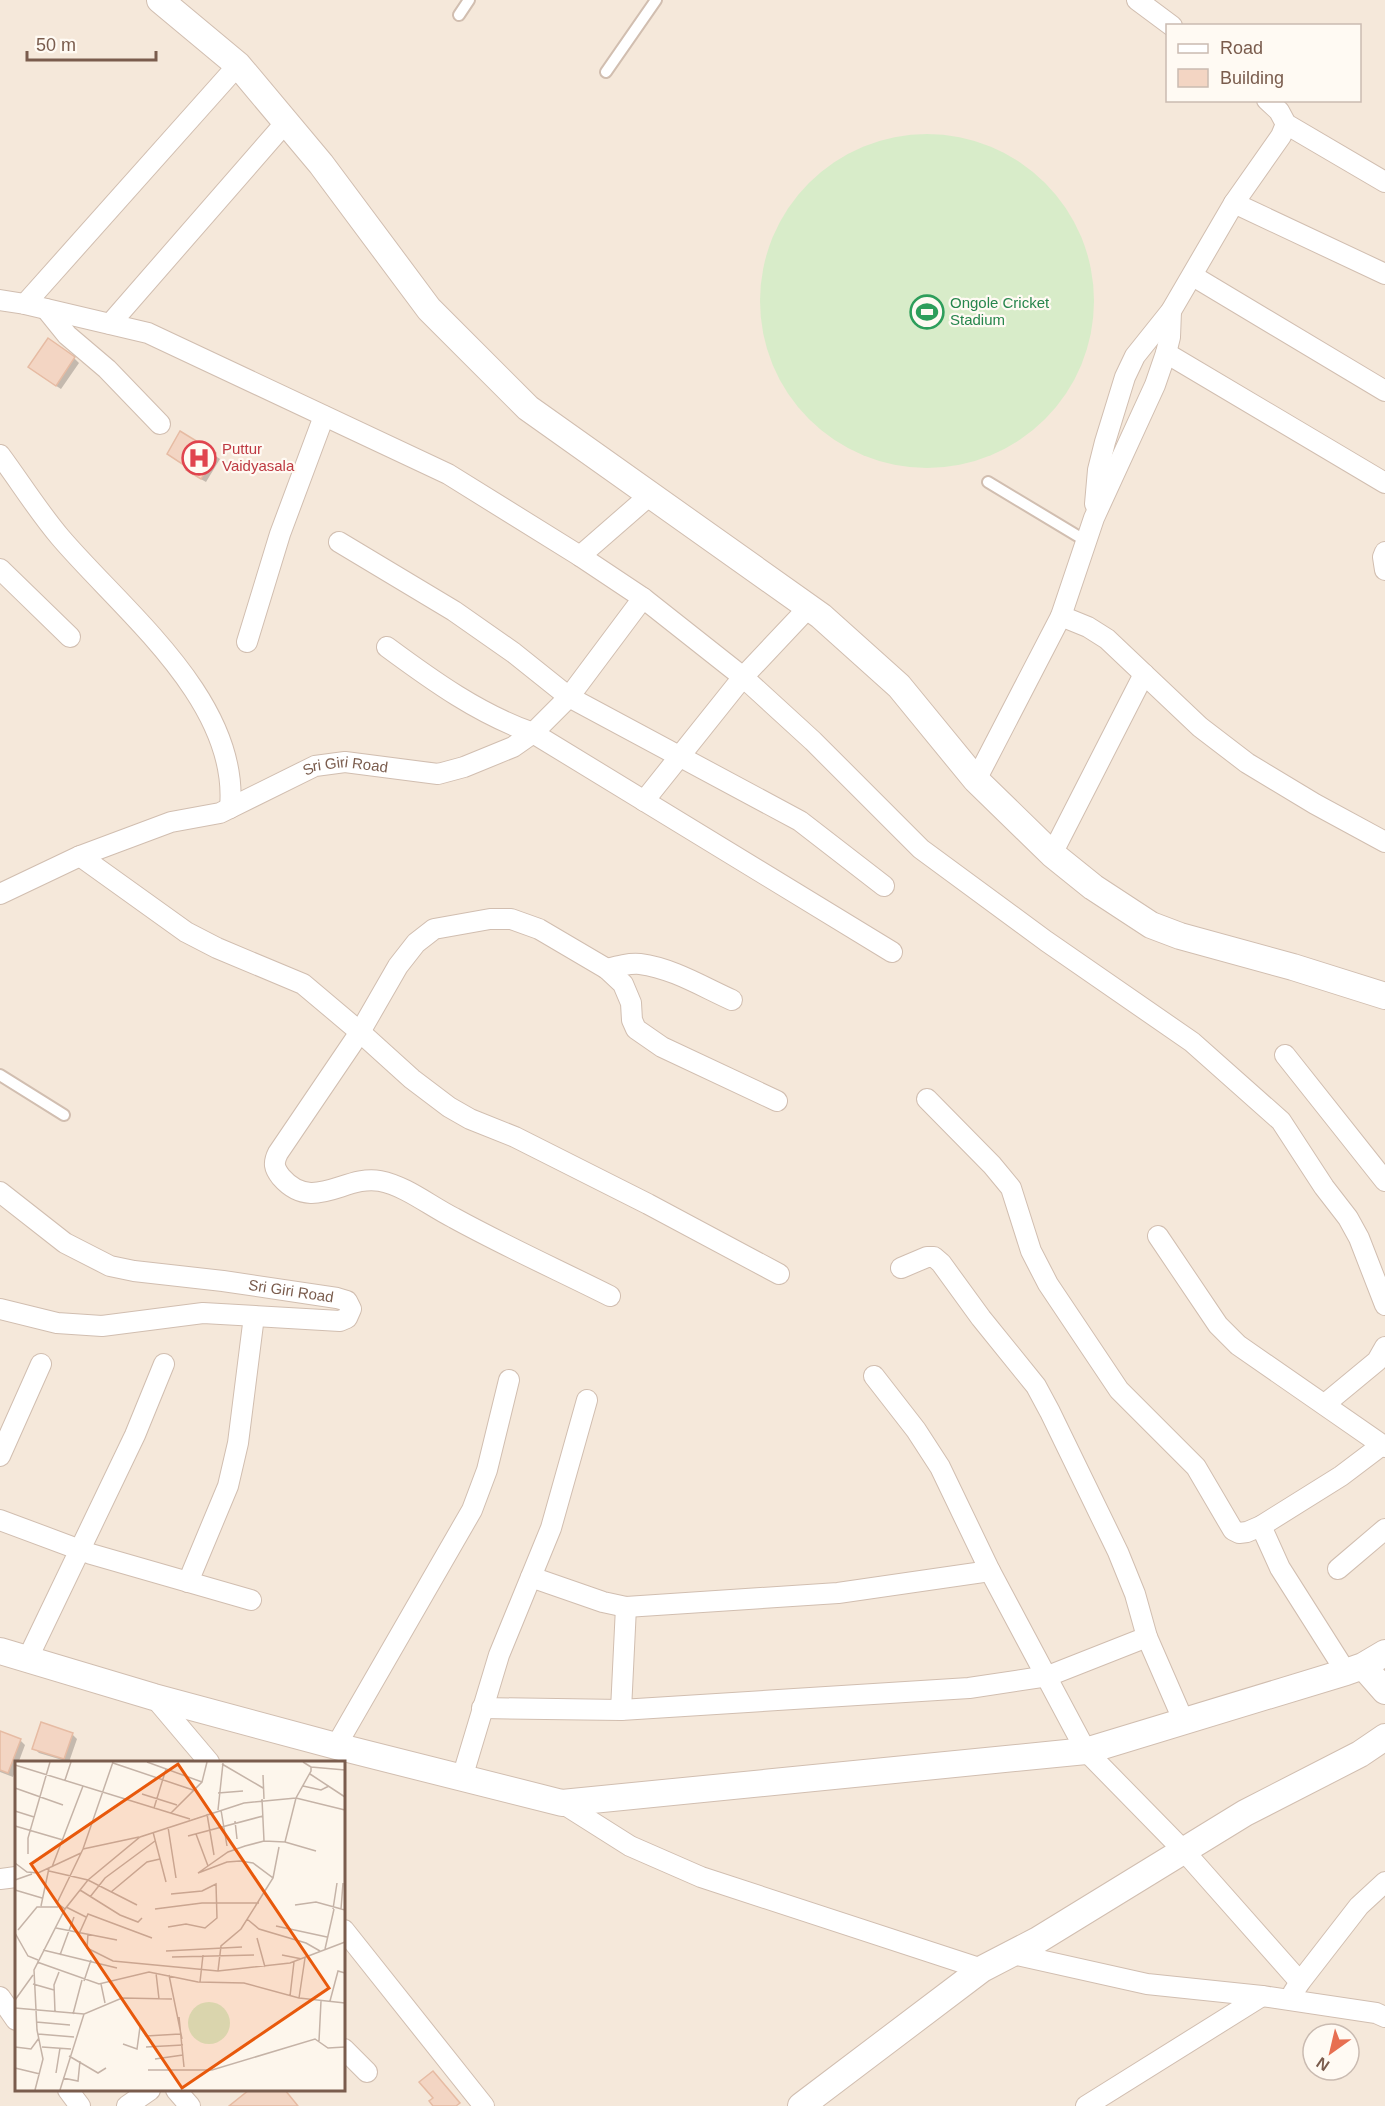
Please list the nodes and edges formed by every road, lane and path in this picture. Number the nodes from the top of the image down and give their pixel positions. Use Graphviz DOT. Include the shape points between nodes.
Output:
graph roads {
  1 [pos="160,0"];
  2 [pos="469,0"];
  3 [pos="656,0"];
  4 [pos="1137,0"];
  5 [pos="459,15"];
  6 [pos="1169,24"];
  7 [pos="238,65"];
  8 [pos="606,72"];
  9 [pos="1269,102"];
  10 [pos="286,122"];
  11 [pos="1286,124"];
  12 [pos="1385,182"];
  13 [pos="1234,203"];
  14 [pos="1385,274"];
  15 [pos="1193,276"];
  16 [pos="0,300"];
  17 [pos="25,304"];
  18 [pos="46,309"];
  19 [pos="1171,311"];
  20 [pos="110,324"];
  21 [pos="1166,353"];
  22 [pos="1385,391"];
  23 [pos="324,416"];
  24 [pos="160,424"];
  25 [pos="0,455"];
  26 [pos="988,482"];
  27 [pos="1385,483"];
  28 [pos="651,495"];
  29 [pos="1094,518"];
  30 [pos="339,542"];
  31 [pos="1086,542"];
  32 [pos="1385,552"];
  33 [pos="580,555"];
  34 [pos="0,569"];
  35 [pos="1385,570"];
  36 [pos="643,598"];
  37 [pos="809,607"];
  38 [pos="1061,616"];
  39 [pos="70,637"];
  40 [pos="248,642"];
  41 [pos="387,647"];
  42 [pos="1144,674"];
  43 [pos="743,677"];
  44 [pos="569,697"];
  45 [pos="533,733"];
  46 [pos="679,756"];
  47 [pos="976,780"];
  48 [pos="644,801"];
  49 [pos="230,808"];
  50 [pos="1385,842"];
  51 [pos="1052,854"];
  52 [pos="80,856"];
  53 [pos="884,886"];
  54 [pos="0,894"];
  55 [pos="892,952"];
  56 [pos="608,969"];
  57 [pos="1385,996"];
  58 [pos="732,1000"];
  59 [pos="360,1032"];
  60 [pos="1284,1055"];
  61 [pos="0,1076"];
  62 [pos="927,1099"];
  63 [pos="777,1101"];
  64 [pos="64,1115"];
  65 [pos="1385,1181"];
  66 [pos="0,1192"];
  67 [pos="1158,1236"];
  68 [pos="901,1268"];
  69 [pos="779,1274"];
  70 [pos="610,1296"];
  71 [pos="1385,1305"];
  72 [pos="0,1309"];
  73 [pos="254,1317"];
  74 [pos="1385,1347"];
  75 [pos="41,1364"];
  76 [pos="164,1364"];
  77 [pos="874,1376"];
  78 [pos="509,1380"];
  79 [pos="587,1400"];
  80 [pos="1325,1404"];
  81 [pos="1383,1446"];
  82 [pos="0,1456"];
  83 [pos="0,1520"];
  84 [pos="1261,1526"];
  85 [pos="1385,1529"];
  86 [pos="80,1550"];
  87 [pos="1338,1569"];
  88 [pos="990,1570"];
  89 [pos="531,1577"];
  90 [pos="188,1582"];
  91 [pos="251,1600"];
  92 [pos="626,1607"];
  93 [pos="1147,1637"];
  94 [pos="0,1651"];
  95 [pos="1385,1653"];
  96 [pos="27,1660"];
  97 [pos="1354,1669"];
  98 [pos="1048,1676"];
  99 [pos="1385,1691"];
  100 [pos="154,1697"];
  101 [pos="482,1708"];
  102 [pos="621,1710"];
  103 [pos="1184,1722"];
  104 [pos="1385,1737"];
  105 [pos="336,1746"];
  106 [pos="1086,1751"];
  107 [pos="208,1761"];
  108 [pos="462,1778"];
  109 [pos="562,1803"];
  110 [pos="1185,1851"];
  111 [pos="1385,1882"];
  112 [pos="345,1931"];
  113 [pos="1013,1954"];
  114 [pos="982,1969"];
  115 [pos="1300,1982"];
  116 [pos="1262,1996"];
  117 [pos="0,1998"];
  118 [pos="1289,2000"];
  119 [pos="1385,2017"];
  120 [pos="15,2019"];
  121 [pos="345,2050"];
  122 [pos="367,2072"];
  123 [pos="69,2091"];
  124 [pos="149,2091"];
  125 [pos="177,2091"];
  126 [pos="80,2106"];
  127 [pos="127,2106"];
  128 [pos="189,2106"];
  129 [pos="484,2106"];
  130 [pos="801,2106"];
  131 [pos="1086,2106"];
  1 -- 7 [label="street"];
  2 -- 5 [label="lane"];
  3 -- 8 [label="lane"];
  4 -- 6 [label="street"];
  7 -- 10 [label="street"];
  7 -- 17 [label="street"];
  9 -- 11 [label="street"];
  10 -- 20 [label="street"];
  10 -- 28 [label="street" via="429,309 528,408"];
  11 -- 12 [label="street"];
  11 -- 13 [label="street"];
  13 -- 14 [label="street"];
  13 -- 15 [label="street"];
  15 -- 19 [label="street"];
  15 -- 22 [label="street"];
  16 -- 17 [label="street"];
  17 -- 18 [label="street"];
  18 -- 20 [label="street"];
  18 -- 24 [label="street" via="67,335 107,369"];
  19 -- 21 [label="street"];
  19 -- 29 [label="street" via="1152,333 1125,377 1098,470"];
  20 -- 23 [label="street" via="148,333"];
  21 -- 27 [label="street"];
  21 -- 29 [label="street"];
  23 -- 33 [label="street" via="448,474"];
  23 -- 40 [label="street" via="280,534"];
  25 -- 49 [label="street" via="59,535 137,616 194,689 223,744 232,790"];
  26 -- 31 [label="lane"];
  28 -- 33 [label="street"];
  28 -- 37 [label="street"];
  29 -- 31 [label="street"];
  30 -- 44 [label="street" via="454,611"];
  31 -- 38 [label="street"];
  32 -- 35 [label="street"];
  33 -- 36 [label="street"];
  34 -- 39 [label="street"];
  36 -- 43 [label="street"];
  36 -- 44 [label="street, Sri Giri Road"];
  37 -- 43 [label="street"];
  37 -- 47 [label="street" via="899,686"];
  38 -- 42 [label="street" via="1107,639"];
  38 -- 47 [label="street"];
  41 -- 45 [label="street" via="468,703"];
  42 -- 50 [label="street" via="1200,728 1247,763"];
  42 -- 51 [label="street"];
  43 -- 46 [label="street"];
  43 -- 71 [label="street" via="921,849 1192,1042 1281,1121 1348,1218"];
  44 -- 45 [label="street, Sri Giri Road"];
  44 -- 46 [label="street"];
  45 -- 48 [label="street"];
  45 -- 49 [label="street, Sri Giri Road" via="492,757 438,774 345,762 315,765"];
  46 -- 48 [label="street"];
  46 -- 53 [label="street" via="800,821"];
  47 -- 51 [label="street"];
  48 -- 55 [label="street"];
  49 -- 52 [label="street, Sri Giri Road" via="171,822"];
  51 -- 57 [label="street" via="1151,925"];
  52 -- 54 [label="street, Sri Giri Road"];
  52 -- 59 [label="street" via="186,932 303,984"];
  56 -- 58 [label="street" via="641,964"];
  56 -- 59 [label="street" via="539,929 510,920 490,918 434,929 416,943 398,966"];
  56 -- 63 [label="street" via="622,984 631,1003 632,1020 644,1036"];
  59 -- 69 [label="street" via="449,1107 546,1152"];
  59 -- 70 [label="street" via="278,1152 276,1170 285,1182 310,1193 377,1180 394,1185"];
  60 -- 65 [label="street"];
  61 -- 64 [label="lane"];
  62 -- 84 [label="street" via="1011,1188 1031,1251 1048,1284 1119,1390 1196,1467 1233,1530 1247,1532"];
  66 -- 73 [label="street, Sri Giri Road" via="65,1243 110,1266 337,1298 347,1301 351,1309 347,1318 340,1321"];
  67 -- 80 [label="street" via="1218,1325 1263,1363"];
  68 -- 93 [label="street" via="927,1257 941,1263 1036,1386 1118,1552"];
  72 -- 73 [label="street, Sri Giri Road" via="57,1323 102,1326 203,1313"];
  73 -- 90 [label="street" via="238,1443 228,1486"];
  74 -- 80 [label="street" via="1377,1361"];
  75 -- 82 [label="street"];
  76 -- 86 [label="street"];
  77 -- 88 [label="street" via="940,1467"];
  78 -- 105 [label="street" via="487,1470 472,1510"];
  79 -- 89 [label="street" via="551,1528"];
  80 -- 81 [label="street"];
  81 -- 84 [label="street"];
  83 -- 86 [label="street"];
  84 -- 97 [label="street" via="1280,1568"];
  85 -- 87 [label="street"];
  86 -- 90 [label="street"];
  86 -- 96 [label="street"];
  88 -- 92 [label="street" via="838,1593"];
  88 -- 98 [label="street"];
  89 -- 92 [label="street"];
  89 -- 101 [label="street"];
  90 -- 91 [label="street"];
  92 -- 102 [label="street"];
  93 -- 98 [label="street"];
  93 -- 103 [label="street"];
  94 -- 96 [label="street"];
  95 -- 97 [label="street"];
  96 -- 100 [label="street"];
  97 -- 99 [label="street"];
  97 -- 103 [label="street"];
  98 -- 102 [label="street" via="969,1688"];
  98 -- 106 [label="street"];
  100 -- 105 [label="street"];
  100 -- 107 [label="street"];
  101 -- 102 [label="street"];
  101 -- 108 [label="street"];
  103 -- 106 [label="street"];
  104 -- 110 [label="street" via="1360,1754 1245,1813"];
  105 -- 108 [label="street"];
  106 -- 109 [label="street"];
  106 -- 110 [label="street"];
  108 -- 109 [label="street"];
  109 -- 114 [label="street" via="630,1846 701,1877"];
  110 -- 113 [label="street"];
  110 -- 115 [label="street"];
  111 -- 115 [label="street" via="1359,1906"];
  112 -- 129 [label="street"];
  113 -- 114 [label="street"];
  113 -- 116 [label="street" via="1147,1984"];
  114 -- 130 [label="street"];
  115 -- 118 [label="street"];
  116 -- 118 [label="street"];
  116 -- 131 [label="street"];
  117 -- 120 [label="street"];
  118 -- 119 [label="street"];
  121 -- 122 [label="street"];
  123 -- 126 [label="street"];
  124 -- 127 [label="street"];
  125 -- 128 [label="street"];
}
